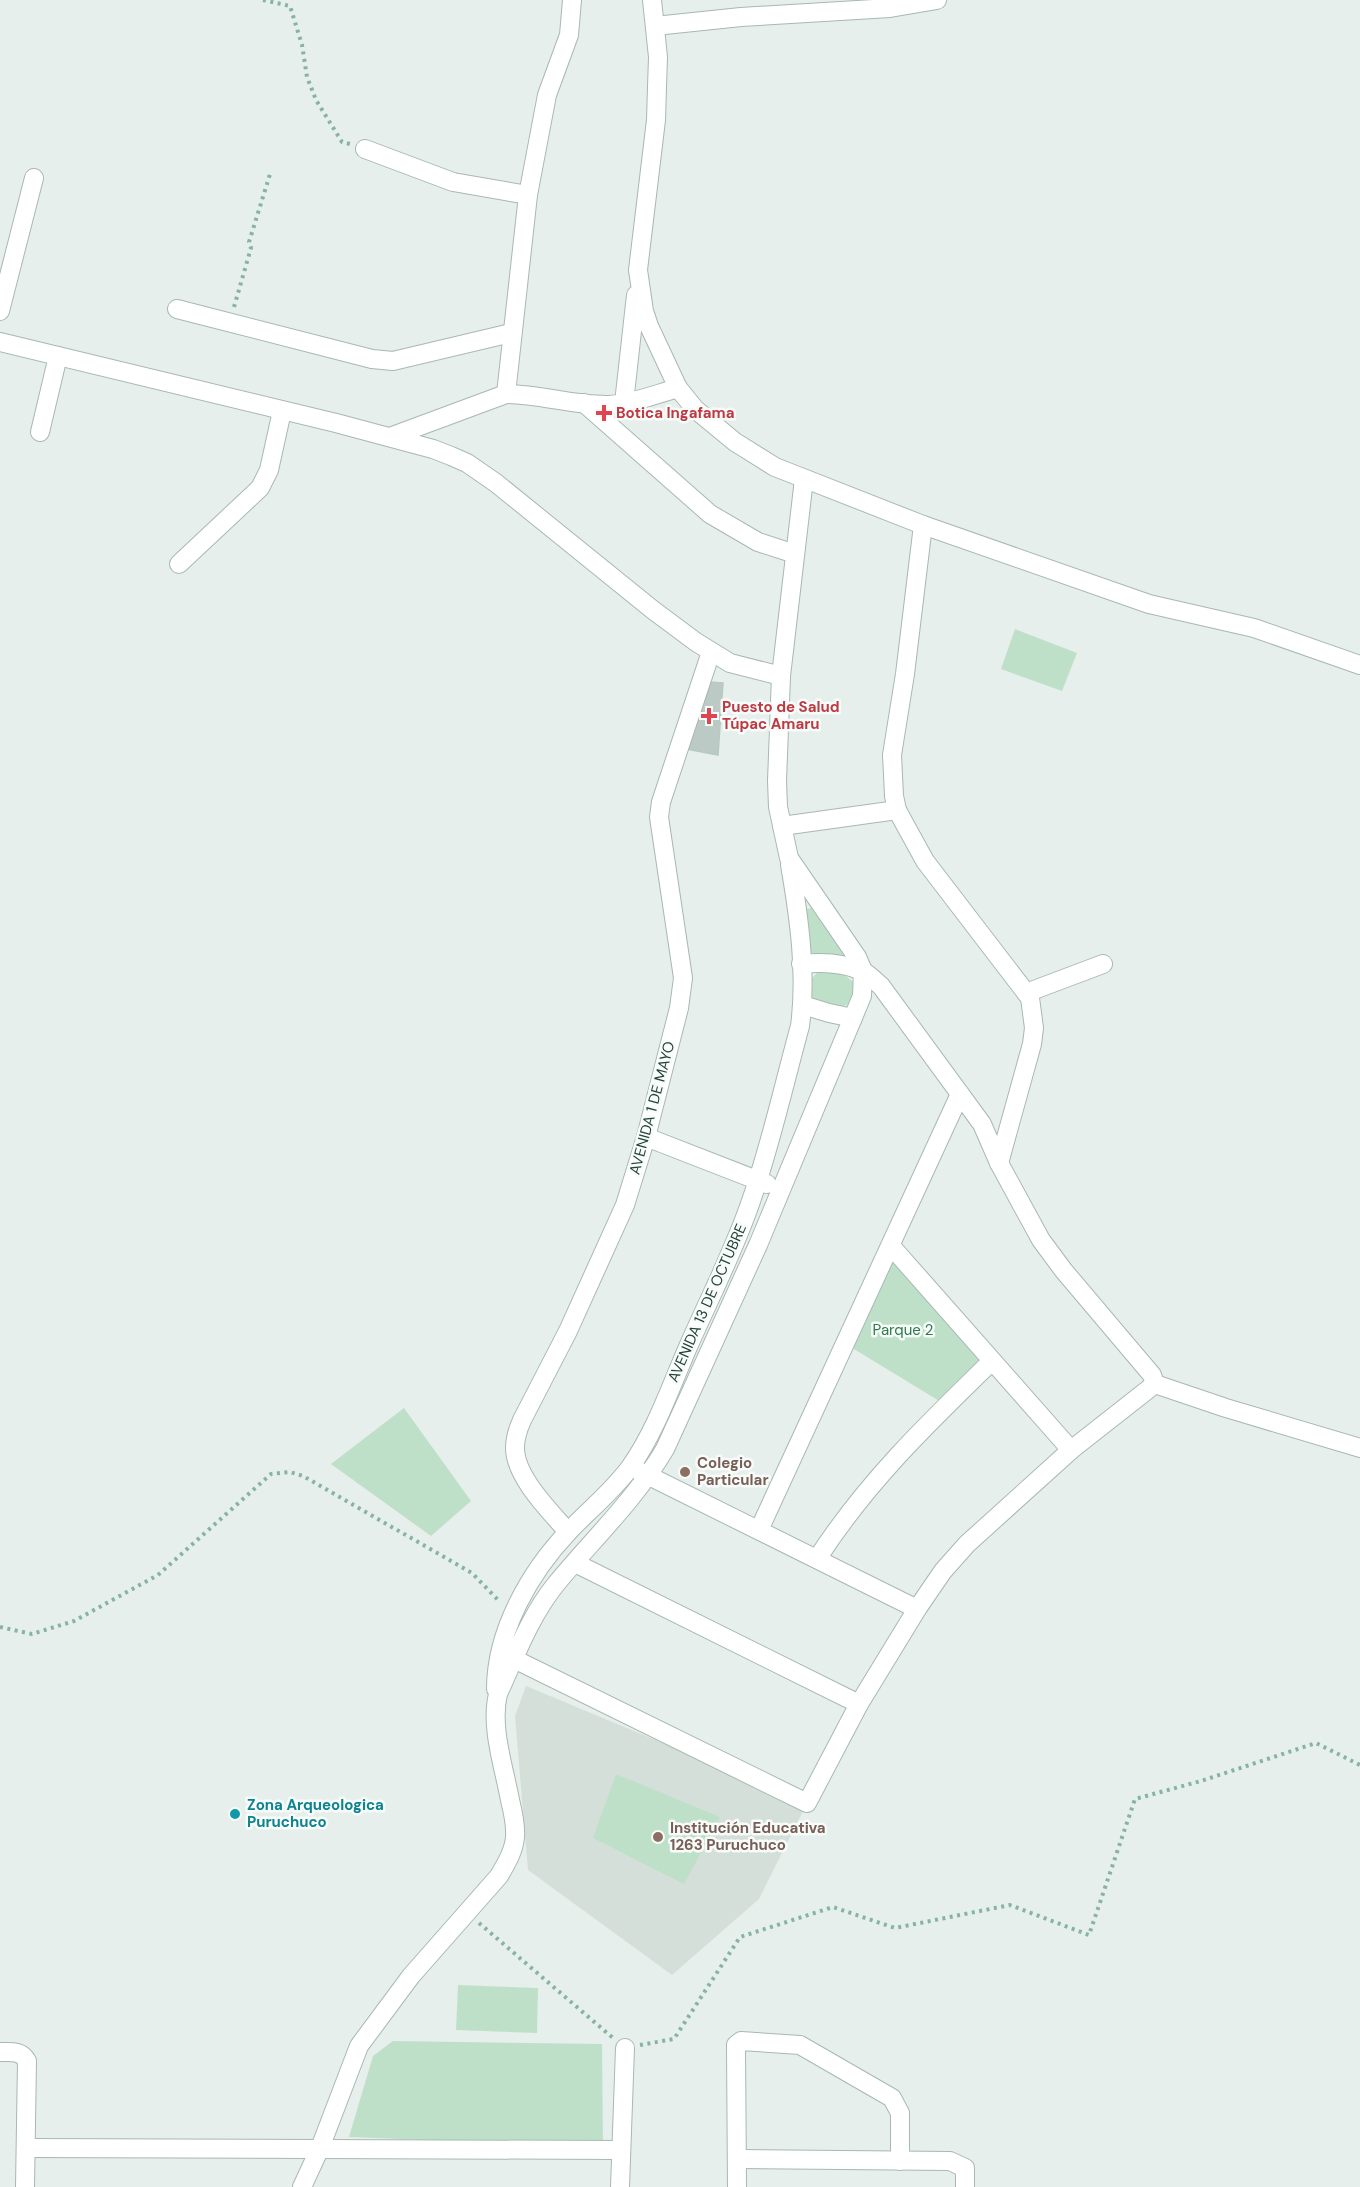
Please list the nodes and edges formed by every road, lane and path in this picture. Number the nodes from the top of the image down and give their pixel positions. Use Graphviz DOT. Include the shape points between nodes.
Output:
graph roads {
  1 [pos="263,0"];
  2 [pos="572,0"];
  3 [pos="652,0"];
  4 [pos="937,0"];
  5 [pos="655,26"];
  6 [pos="365,149"];
  7 [pos="271,171"];
  8 [pos="34,178"];
  9 [pos="528,195"];
  10 [pos="639,270"];
  11 [pos="177,309"];
  12 [pos="0,311"];
  13 [pos="229,322"];
  14 [pos="511,333"];
  15 [pos="0,342"];
  16 [pos="58,356"];
  17 [pos="678,388"];
  18 [pos="506,394"];
  19 [pos="624,403"];
  20 [pos="584,404"];
  21 [pos="282,411"];
  22 [pos="39,432"];
  23 [pos="390,437"];
  24 [pos="804,479"];
  25 [pos="923,525"];
  26 [pos="795,554"];
  27 [pos="179,564"];
  28 [pos="711,652"];
  29 [pos="1360,665"];
  30 [pos="781,676"];
  31 [pos="897,810"];
  32 [pos="782,826"];
  33 [pos="789,858"];
  34 [pos="801,964"];
  35 [pos="1103,964"];
  36 [pos="862,971"];
  37 [pos="1026,993"];
  38 [pos="802,1005"];
  39 [pos="853,1018"];
  40 [pos="960,1094"];
  41 [pos="646,1137"];
  42 [pos="999,1163"];
  43 [pos="758,1181"];
  44 [pos="782,1191"];
  45 [pos="891,1246"];
  46 [pos="992,1360"];
  47 [pos="1155,1384"];
  48 [pos="1360,1448"];
  49 [pos="1071,1450"];
  50 [pos="631,1466"];
  51 [pos="649,1476"];
  52 [pos="759,1530"];
  53 [pos="568,1532"];
  54 [pos="817,1559"];
  55 [pos="575,1563"];
  56 [pos="917,1610"];
  57 [pos="513,1616"];
  58 [pos="0,1628"];
  59 [pos="514,1659"];
  60 [pos="496,1702"];
  61 [pos="860,1704"];
  62 [pos="1360,1766"];
  63 [pos="466,1912"];
  64 [pos="625,2048"];
  65 [pos="0,2052"];
  66 [pos="26,2148"];
  67 [pos="320,2148"];
  68 [pos="621,2150"];
  69 [pos="738,2159"];
  70 [pos="900,2161"];
  71 [pos="26,2187"];
  72 [pos="302,2187"];
  73 [pos="620,2187"];
  74 [pos="737,2187"];
  75 [pos="965,2187"];
  1 -- 6 [label="path" via="290,6 316,100 342,142"];
  2 -- 9 [label="street" via="569,35 547,95"];
  3 -- 5 [label="street"];
  4 -- 5 [label="street" via="890,8"];
  5 -- 10 [label="street" via="656,120"];
  6 -- 9 [label="street" via="453,182"];
  7 -- 13 [label="path"];
  8 -- 12 [label="street"];
  9 -- 14 [label="street"];
  10 -- 17 [label="street" via="649,327"];
  10 -- 19 [label="street"];
  11 -- 13 [label="street"];
  13 -- 14 [label="street" via="393,361"];
  14 -- 18 [label="street"];
  15 -- 16 [label="street"];
  16 -- 21 [label="street"];
  16 -- 22 [label="street"];
  17 -- 19 [label="street"];
  17 -- 24 [label="street" via="695,409 735,442"];
  18 -- 20 [label="street"];
  18 -- 23 [label="street"];
  19 -- 20 [label="street"];
  20 -- 26 [label="street" via="710,514 758,542"];
  21 -- 23 [label="street"];
  21 -- 27 [label="street" via="269,470 260,488"];
  23 -- 28 [label="street" via="433,449 480,471"];
  24 -- 25 [label="street"];
  24 -- 26 [label="street, AVENIDA 13 DE OCTUBRE"];
  25 -- 29 [label="street" via="1149,604 1254,628"];
  25 -- 31 [label="street" via="892,755"];
  26 -- 30 [label="street, AVENIDA 13 DE OCTUBRE"];
  28 -- 30 [label="street" via="730,663"];
  28 -- 41 [label="street, AVENIDA 1 DE MAYO" via="661,802 659,817 682,985"];
  30 -- 32 [label="street, AVENIDA 13 DE OCTUBRE" via="777,781"];
  31 -- 32 [label="street"];
  31 -- 37 [label="street" via="925,861"];
  32 -- 33 [label="street, AVENIDA 13 DE OCTUBRE"];
  33 -- 34 [label="street, AVENIDA 13 DE OCTUBRE"];
  33 -- 36 [label="street" via="857,957"];
  34 -- 36 [label="street"];
  34 -- 38 [label="street, AVENIDA 13 DE OCTUBRE"];
  35 -- 37 [label="street"];
  36 -- 39 [label="street" via="862,996"];
  36 -- 40 [label="street" via="881,986"];
  37 -- 42 [label="street" via="1034,1012 1032,1044"];
  38 -- 39 [label="street"];
  38 -- 43 [label="street, AVENIDA 13 DE OCTUBRE" via="800,1026"];
  39 -- 44 [label="street"];
  40 -- 42 [label="street" via="982,1124"];
  40 -- 45 [label="street"];
  41 -- 43 [label="street"];
  41 -- 53 [label="street, AVENIDA 1 DE MAYO" via="609,1242 516,1435 519,1466"];
  42 -- 47 [label="street" via="1041,1240 1152,1375"];
  43 -- 44 [label="street"];
  43 -- 50 [label="street, AVENIDA 13 DE OCTUBRE" via="671,1387"];
  44 -- 51 [label="street" via="679,1420"];
  45 -- 46 [label="street"];
  45 -- 52 [label="street"];
  46 -- 49 [label="street"];
  46 -- 54 [label="street" via="897,1454 854,1505"];
  47 -- 48 [label="street"];
  47 -- 49 [label="street"];
  49 -- 56 [label="street" via="967,1544"];
  50 -- 51 [label="street"];
  50 -- 53 [label="street, AVENIDA 13 DE OCTUBRE"];
  51 -- 52 [label="street"];
  51 -- 55 [label="street"];
  52 -- 54 [label="street"];
  53 -- 57 [label="street, AVENIDA 13 DE OCTUBRE" via="535,1575"];
  54 -- 56 [label="street"];
  55 -- 59 [label="street" via="543,1602"];
  55 -- 61 [label="street"];
  56 -- 61 [label="street"];
  57 -- 58 [label="path" via="472,1573 290,1472 271,1474 158,1575 74,1621 32,1634"];
  57 -- 60 [label="street, AVENIDA 13 DE OCTUBRE" via="496,1670"];
  59 -- 60 [label="street"];
  59 -- 61 [label="street" via="807,1803"];
  60 -- 63 [label="street, AVENIDA 13 DE OCTUBRE" via="498,1739 515,1838 499,1876"];
  62 -- 64 [label="path" via="1316,1743 1135,1799 1089,1935 1010,1905 895,1928 833,1907 740,1937 674,2039"];
  63 -- 64 [label="path"];
  63 -- 67 [label="street, AVENIDA 13 DE OCTUBRE" via="411,1976 359,2046"];
  64 -- 68 [label="street"];
  65 -- 66 [label="street" via="15,2052 27,2061"];
  66 -- 67 [label="street"];
  66 -- 71 [label="street"];
  67 -- 68 [label="street"];
  67 -- 72 [label="street, AVENIDA 13 DE OCTUBRE"];
  68 -- 73 [label="street"];
  69 -- 70 [label="street"];
  69 -- 70 [label="street" via="736,2045 741,2041 800,2045 892,2098 900,2113"];
  69 -- 74 [label="street"];
  70 -- 75 [label="street" via="956,2162 965,2168"];
}
